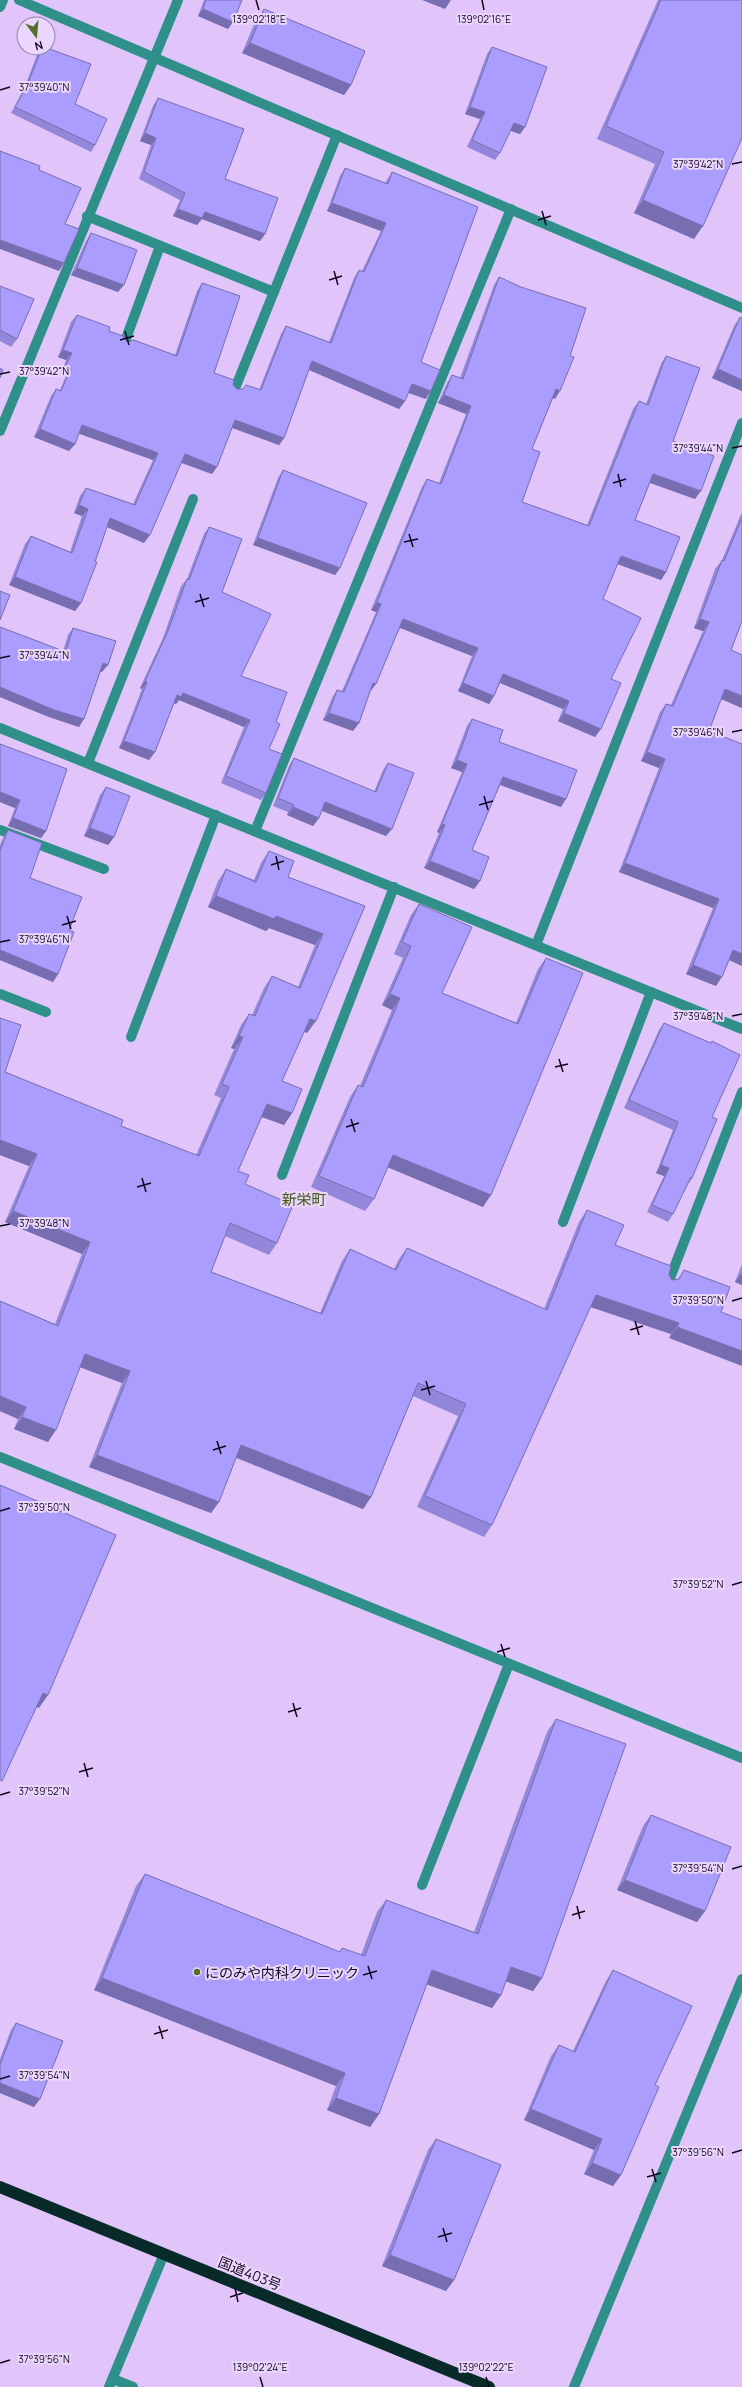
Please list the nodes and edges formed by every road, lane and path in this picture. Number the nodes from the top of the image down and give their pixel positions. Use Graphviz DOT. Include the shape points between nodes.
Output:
graph roads {
  1 [pos="3,0"];
  2 [pos="19,0"];
  3 [pos="178,0"];
  4 [pos="0,7"];
  5 [pos="154,59"];
  6 [pos="337,135"];
  7 [pos="511,208"];
  8 [pos="87,216"];
  9 [pos="160,246"];
  10 [pos="274,292"];
  11 [pos="742,308"];
  12 [pos="124,344"];
  13 [pos="234,391"];
  14 [pos="742,424"];
  15 [pos="0,430"];
  16 [pos="192,499"];
  17 [pos="0,728"];
  18 [pos="88,763"];
  19 [pos="216,815"];
  20 [pos="0,830"];
  21 [pos="255,831"];
  22 [pos="104,869"];
  23 [pos="394,887"];
  24 [pos="536,945"];
  25 [pos="651,992"];
  26 [pos="0,994"];
  27 [pos="46,1012"];
  28 [pos="742,1029"];
  29 [pos="131,1037"];
  30 [pos="742,1092"];
  31 [pos="282,1175"];
  32 [pos="563,1222"];
  33 [pos="667,1286"];
  34 [pos="0,1457"];
  35 [pos="509,1664"];
  36 [pos="742,1758"];
  37 [pos="422,1885"];
  38 [pos="742,1979"];
  39 [pos="0,2187"];
  40 [pos="164,2254"];
  41 [pos="111,2383"];
  42 [pos="134,2387"];
  43 [pos="489,2387"];
  44 [pos="574,2387"];
  1 -- 4 [label="street"];
  2 -- 5 [label="street"];
  3 -- 5 [label="street"];
  5 -- 6 [label="street"];
  5 -- 8 [label="street"];
  6 -- 7 [label="street"];
  6 -- 10 [label="street"];
  7 -- 11 [label="street"];
  7 -- 21 [label="street"];
  8 -- 9 [label="street"];
  8 -- 15 [label="street"];
  9 -- 10 [label="street"];
  9 -- 12 [label="street"];
  10 -- 13 [label="street"];
  14 -- 24 [label="street"];
  16 -- 18 [label="street"];
  17 -- 18 [label="street"];
  18 -- 19 [label="street"];
  19 -- 21 [label="street"];
  19 -- 29 [label="street"];
  20 -- 22 [label="street"];
  21 -- 23 [label="street"];
  23 -- 24 [label="street"];
  23 -- 31 [label="street"];
  24 -- 25 [label="street"];
  25 -- 28 [label="street"];
  25 -- 32 [label="street"];
  26 -- 27 [label="street"];
  30 -- 33 [label="street"];
  34 -- 35 [label="street"];
  35 -- 36 [label="street"];
  35 -- 37 [label="street"];
  38 -- 44 [label="street"];
  39 -- 40 [label="highway, 国道403号"];
  40 -- 41 [label="street"];
  40 -- 43 [label="highway, 国道403号"];
  41 -- 42 [label="street"];
}
